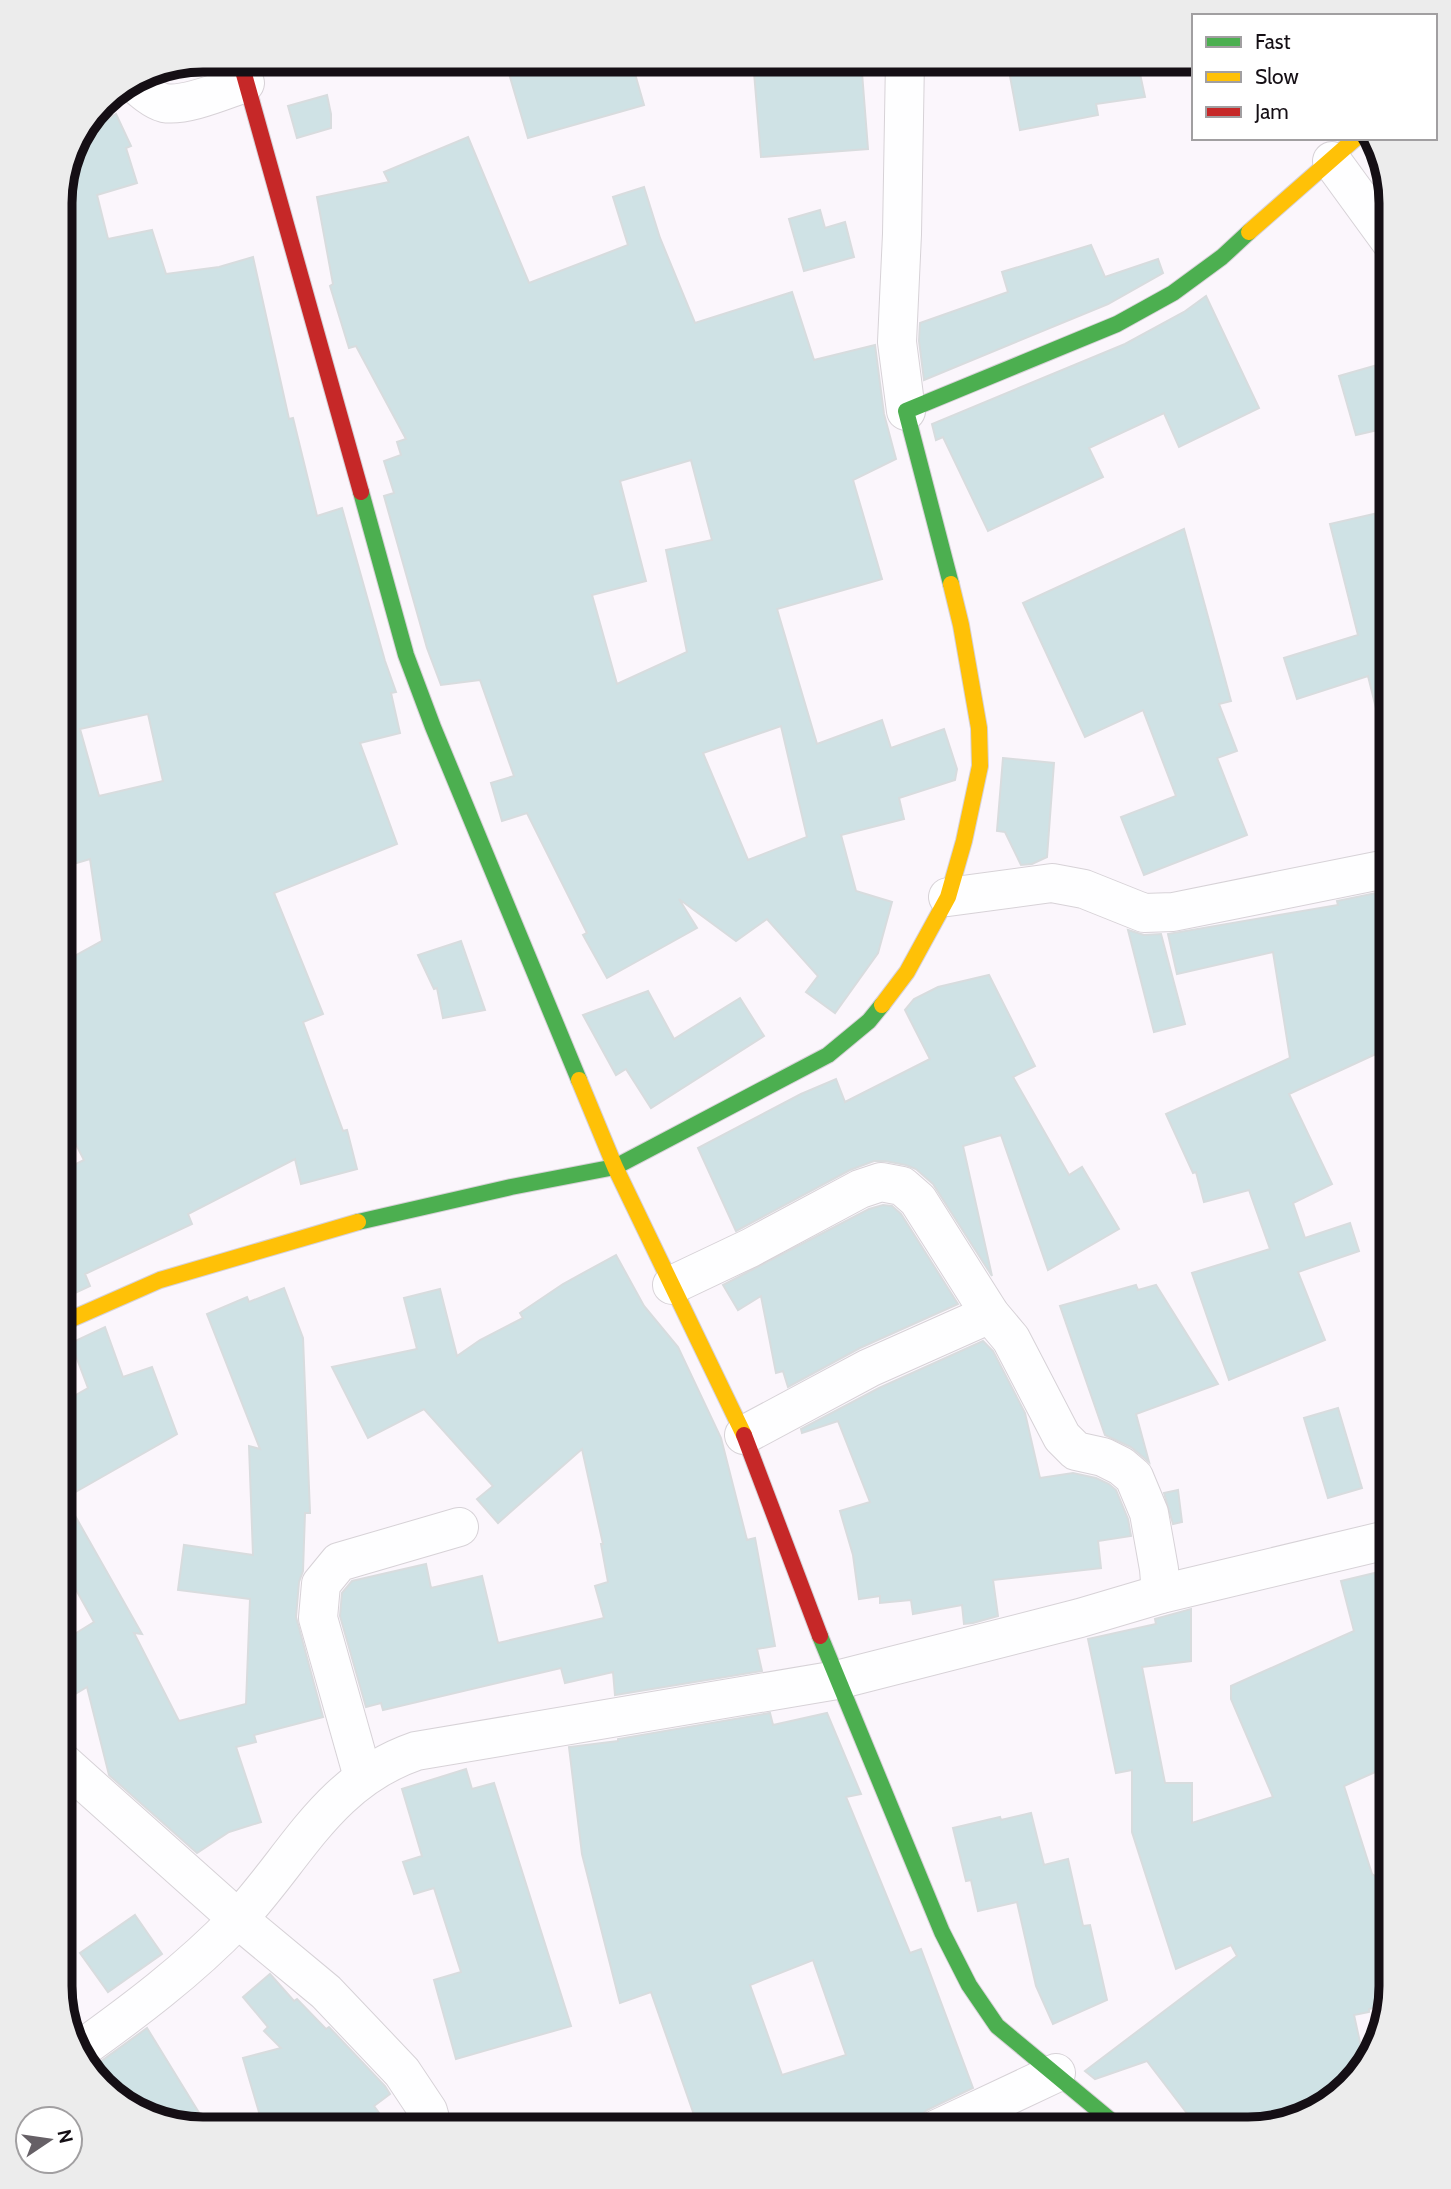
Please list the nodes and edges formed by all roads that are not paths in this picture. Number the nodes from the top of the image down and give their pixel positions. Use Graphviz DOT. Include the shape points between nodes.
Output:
graph roads {
  1 [pos="241,72"];
  2 [pos="243,72"];
  3 [pos="905,72"];
  4 [pos="139,88"];
  5 [pos="1344,149"];
  6 [pos="1379,219"];
  7 [pos="906,411"];
  8 [pos="1379,870"];
  9 [pos="948,897"];
  10 [pos="615,1167"];
  11 [pos="672,1285"];
  12 [pos="990,1314"];
  13 [pos="72,1318"];
  14 [pos="744,1435"];
  15 [pos="460,1527"];
  16 [pos="1379,1542"];
  17 [pos="1161,1594"];
  18 [pos="837,1680"];
  19 [pos="72,1771"];
  20 [pos="362,1777"];
  21 [pos="238,1919"];
  22 [pos="86,2045"];
  23 [pos="1056,2073"];
  24 [pos="430,2117"];
  25 [pos="962,2117"];
  26 [pos="1107,2117"];
  1 -- 4 [label="street" via="182,103 164,103"];
  2 -- 10 [label="street" via="406,656"];
  3 -- 7 [label="street" via="897,342"];
  5 -- 6 [label="street"];
  5 -- 7 [label="street" via="1222,257 1173,293 1117,324"];
  7 -- 9 [label="street" via="961,625 979,728 980,766"];
  8 -- 9 [label="street" via="1173,912 1144,913 1052,883"];
  9 -- 10 [label="street" via="907,972 869,1021 828,1055"];
  10 -- 11 [label="street"];
  10 -- 13 [label="street" via="368,1219 160,1280"];
  11 -- 12 [label="street" via="881,1182 902,1186 918,1200"];
  11 -- 14 [label="street"];
  12 -- 14 [label="street" via="869,1368"];
  12 -- 17 [label="street" via="1011,1339 1062,1437 1076,1451 1121,1465 1134,1477 1149,1513"];
  14 -- 18 [label="street"];
  15 -- 20 [label="street" via="339,1562 321,1584 318,1618"];
  16 -- 17 [label="street"];
  17 -- 18 [label="street"];
  18 -- 20 [label="street" via="416,1751"];
  18 -- 23 [label="street" via="917,1875 969,1985 997,2026"];
  19 -- 21 [label="street"];
  20 -- 21 [label="street" via="326,1809"];
  21 -- 22 [label="street" via="188,1966"];
  21 -- 24 [label="street" via="326,1992 402,2071"];
  23 -- 25 [label="street"];
  23 -- 26 [label="street"];
}
